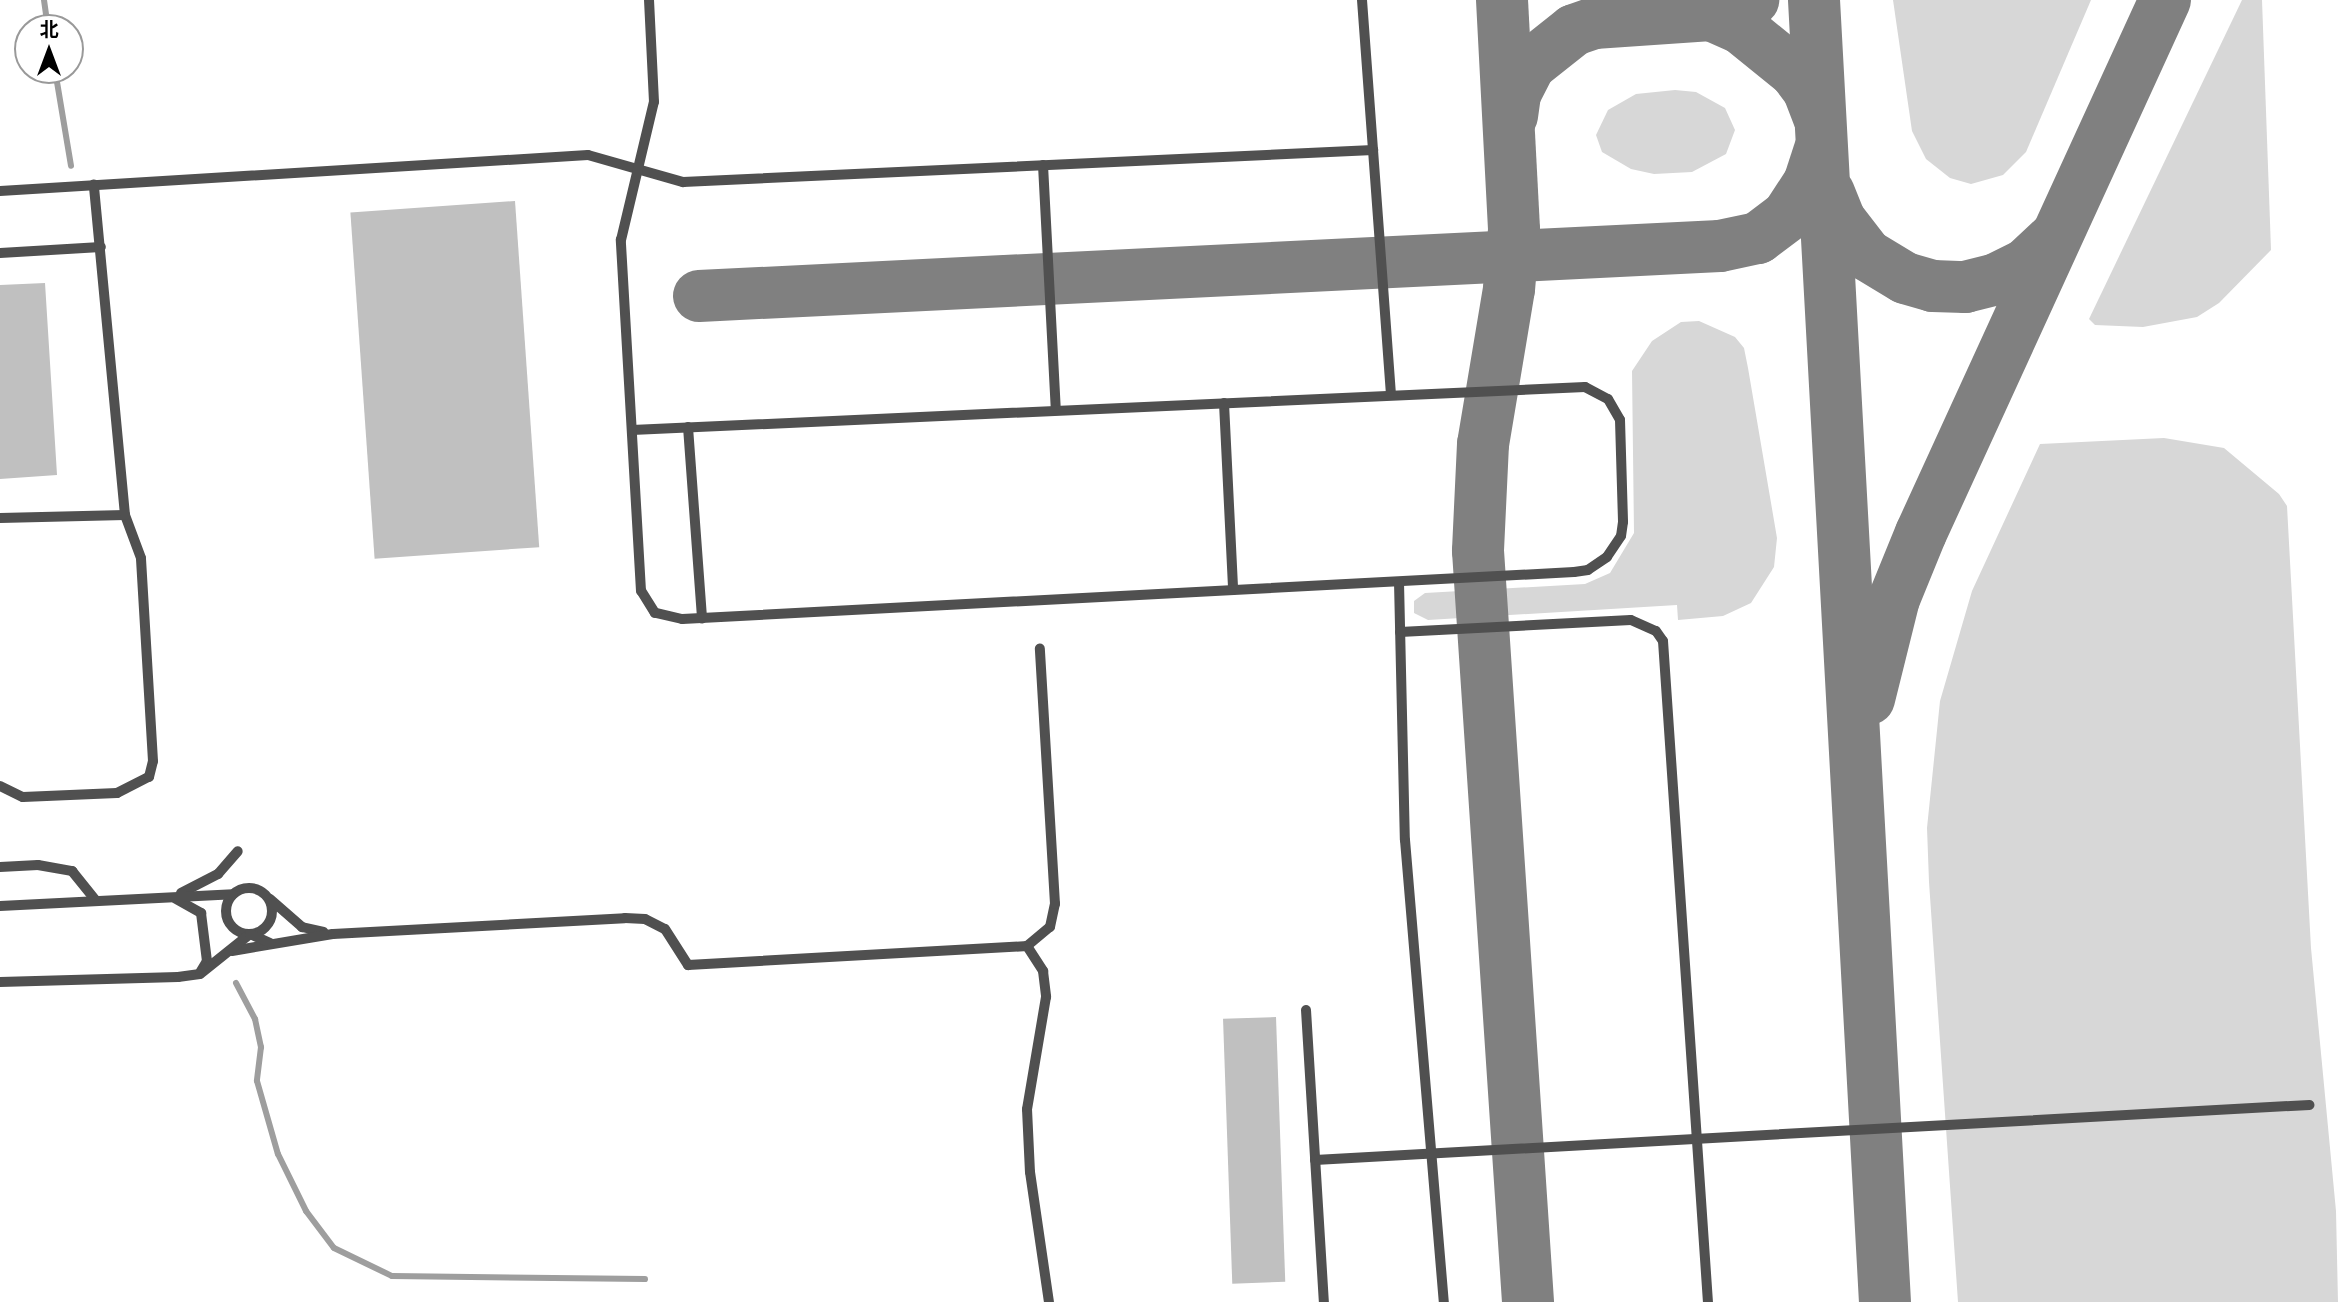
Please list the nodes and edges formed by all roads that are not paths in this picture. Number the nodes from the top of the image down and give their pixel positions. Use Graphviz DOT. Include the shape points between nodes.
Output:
graph roads {
  1 [pos="649,0"];
  2 [pos="1362,0"];
  3 [pos="1373,150"];
  4 [pos="1043,165"];
  5 [pos="638,169"];
  6 [pos="94,184"];
  7 [pos="0,191"];
  8 [pos="101,247"];
  9 [pos="0,253"];
  10 [pos="1391,395"];
  11 [pos="1224,403"];
  12 [pos="1056,410"];
  13 [pos="688,427"];
  14 [pos="632,430"];
  15 [pos="125,515"];
  16 [pos="0,518"];
  17 [pos="1399,582"];
  18 [pos="1233,590"];
  19 [pos="702,618"];
  20 [pos="1400,632"];
  21 [pos="1040,648"];
  22 [pos="0,786"];
  23 [pos="238,851"];
  24 [pos="0,867"];
  25 [pos="233,894"];
  26 [pos="267,896"];
  27 [pos="169,897"];
  28 [pos="96,901"];
  29 [pos="0,905"];
  30 [pos="250,934"];
  31 [pos="332,934"];
  32 [pos="270,943"];
  33 [pos="1027,946"];
  34 [pos="232,951"];
  35 [pos="200,974"];
  36 [pos="0,982"];
  37 [pos="1306,1010"];
  38 [pos="2309,1105"];
  39 [pos="1695,1138"];
  40 [pos="1432,1152"];
  41 [pos="1315,1160"];
  42 [pos="1049,1302"];
  43 [pos="1324,1302"];
  44 [pos="1444,1302"];
  45 [pos="1708,1302"];
  1 -- 5 [label="lane" via="654,102"];
  2 -- 3 [label="lane"];
  3 -- 4 [label="lane"];
  3 -- 10 [label="lane"];
  4 -- 5 [label="lane" via="684,182"];
  4 -- 12 [label="lane"];
  5 -- 6 [label="lane" via="588,155"];
  5 -- 14 [label="lane" via="621,240"];
  6 -- 7 [label="lane"];
  6 -- 8 [label="lane"];
  8 -- 9 [label="lane"];
  8 -- 15 [label="lane"];
  10 -- 11 [label="lane"];
  10 -- 17 [label="lane" via="1585,387 1608,399 1623,432 1621,536 1598,565 1574,572"];
  11 -- 12 [label="lane"];
  11 -- 18 [label="lane"];
  12 -- 13 [label="lane"];
  13 -- 14 [label="lane"];
  13 -- 19 [label="lane"];
  14 -- 19 [label="lane" via="641,591 646,605 668,619"];
  15 -- 16 [label="lane"];
  15 -- 22 [label="lane" via="141,558 153,761 149,777 117,793 23,797"];
  17 -- 18 [label="lane"];
  17 -- 20 [label="lane"];
  18 -- 19 [label="lane"];
  20 -- 39 [label="lane" via="1631,620 1656,631 1663,641"];
  20 -- 40 [label="lane" via="1405,841"];
  21 -- 33 [label="lane" via="1055,904 1050,928"];
  23 -- 27 [label="lane" via="218,874"];
  24 -- 28 [label="lane" via="38,865 72,871"];
  25 -- 26 [label="lane" via="247,888"];
  25 -- 27 [label="lane"];
  25 -- 30 [label="lane" via="226,916 235,929"];
  26 -- 30 [label="lane" via="272,909 269,924"];
  26 -- 31 [label="lane" via="302,928"];
  27 -- 28 [label="lane"];
  27 -- 35 [label="lane" via="201,913 206,961"];
  28 -- 29 [label="lane"];
  30 -- 32 [label="lane"];
  30 -- 34 [label="lane"];
  31 -- 32 [label="lane"];
  31 -- 33 [label="lane" via="645,919 665,929 688,965"];
  32 -- 34 [label="lane"];
  33 -- 42 [label="lane" via="1043,971 1046,997 1027,1109 1030,1172"];
  34 -- 35 [label="lane"];
  35 -- 36 [label="lane"];
  37 -- 41 [label="lane"];
  38 -- 39 [label="lane"];
  39 -- 40 [label="lane"];
  39 -- 45 [label="lane"];
  40 -- 41 [label="lane"];
  40 -- 44 [label="lane"];
  41 -- 43 [label="lane"];
}
